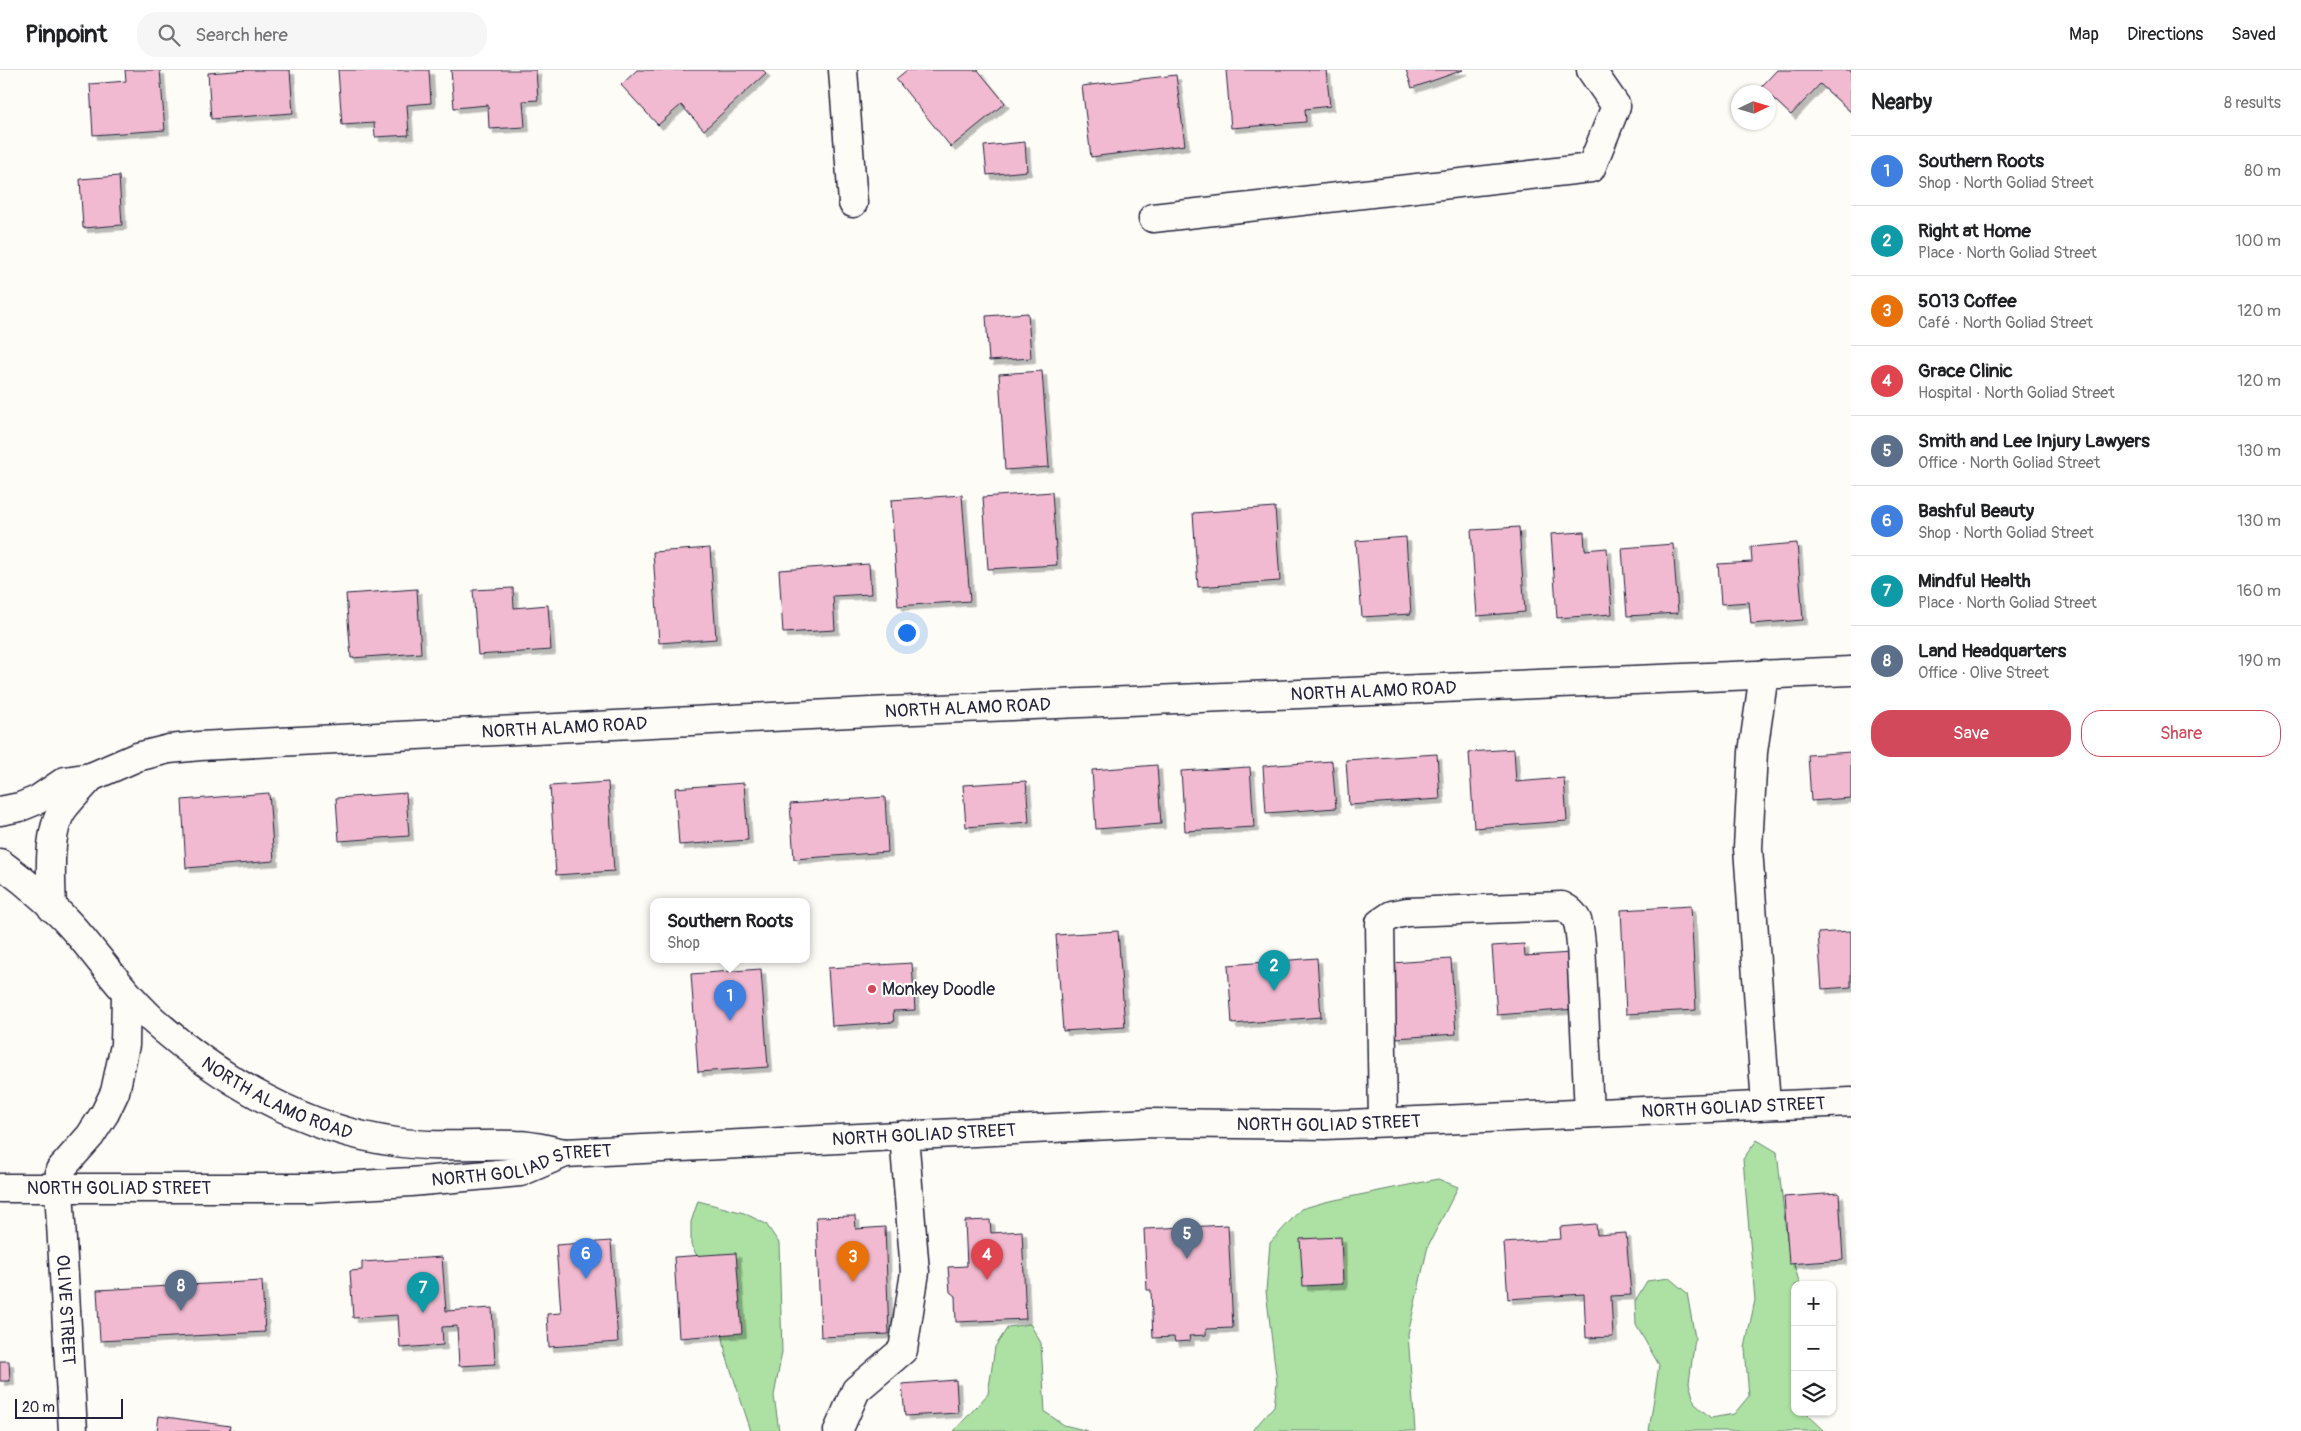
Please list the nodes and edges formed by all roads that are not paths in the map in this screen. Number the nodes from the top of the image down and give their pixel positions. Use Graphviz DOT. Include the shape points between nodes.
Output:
graph roads {
  1 [pos="843,70"];
  2 [pos="1591,70"];
  3 [pos="853,204"];
  4 [pos="1153,218"];
  5 [pos="1851,671"];
  6 [pos="1764,674"];
  7 [pos="91,777"];
  8 [pos="0,811"];
  9 [pos="0,863"];
  10 [pos="52,908"];
  11 [pos="126,994"];
  12 [pos="1851,1102"];
  13 [pos="1766,1105"];
  14 [pos="1590,1113"];
  15 [pos="1383,1122"];
  16 [pos="904,1136"];
  17 [pos="565,1153"];
  18 [pos="0,1188"];
  19 [pos="59,1189"];
  20 [pos="73,1431"];
  21 [pos="838,1431"];
  1 -- 3 [label="main road"];
  2 -- 4 [label="main road" via="1616,106 1591,168"];
  5 -- 6 [label="main road, NORTH ALAMO ROAD"];
  6 -- 7 [label="main road, NORTH ALAMO ROAD" via="253,742 168,749 137,757"];
  6 -- 13 [label="main road" via="1753,752 1748,848"];
  7 -- 8 [label="main road, NORTH ALAMO ROAD" via="65,781 38,800"];
  7 -- 10 [label="main road, NORTH ALAMO ROAD" via="62,811 57,826 51,862"];
  9 -- 10 [label="main road, NORTH ALAMO ROAD"];
  10 -- 11 [label="main road, NORTH ALAMO ROAD" via="80,936"];
  11 -- 17 [label="main road, NORTH ALAMO ROAD" via="206,1065 237,1085 312,1119 356,1134 395,1142 519,1145"];
  11 -- 19 [label="main road, OLIVE STREET" via="125,1045 114,1092 105,1114 60,1170"];
  12 -- 13 [label="main road, NORTH GOLIAD STREET"];
  13 -- 14 [label="main road, NORTH GOLIAD STREET"];
  14 -- 15 [label="main road, NORTH GOLIAD STREET"];
  14 -- 15 [label="main road" via="1581,944 1579,924 1573,911 1562,906 1416,912 1392,916 1380,923"];
  15 -- 16 [label="main road, NORTH GOLIAD STREET" via="1325,1125 1150,1123"];
  16 -- 17 [label="main road, NORTH GOLIAD STREET"];
  16 -- 21 [label="main road" via="915,1272 903,1350 856,1390"];
  17 -- 19 [label="main road, NORTH GOLIAD STREET" via="520,1172 411,1182 309,1188"];
  18 -- 19 [label="main road, NORTH GOLIAD STREET"];
  19 -- 20 [label="main road, OLIVE STREET"];
}
